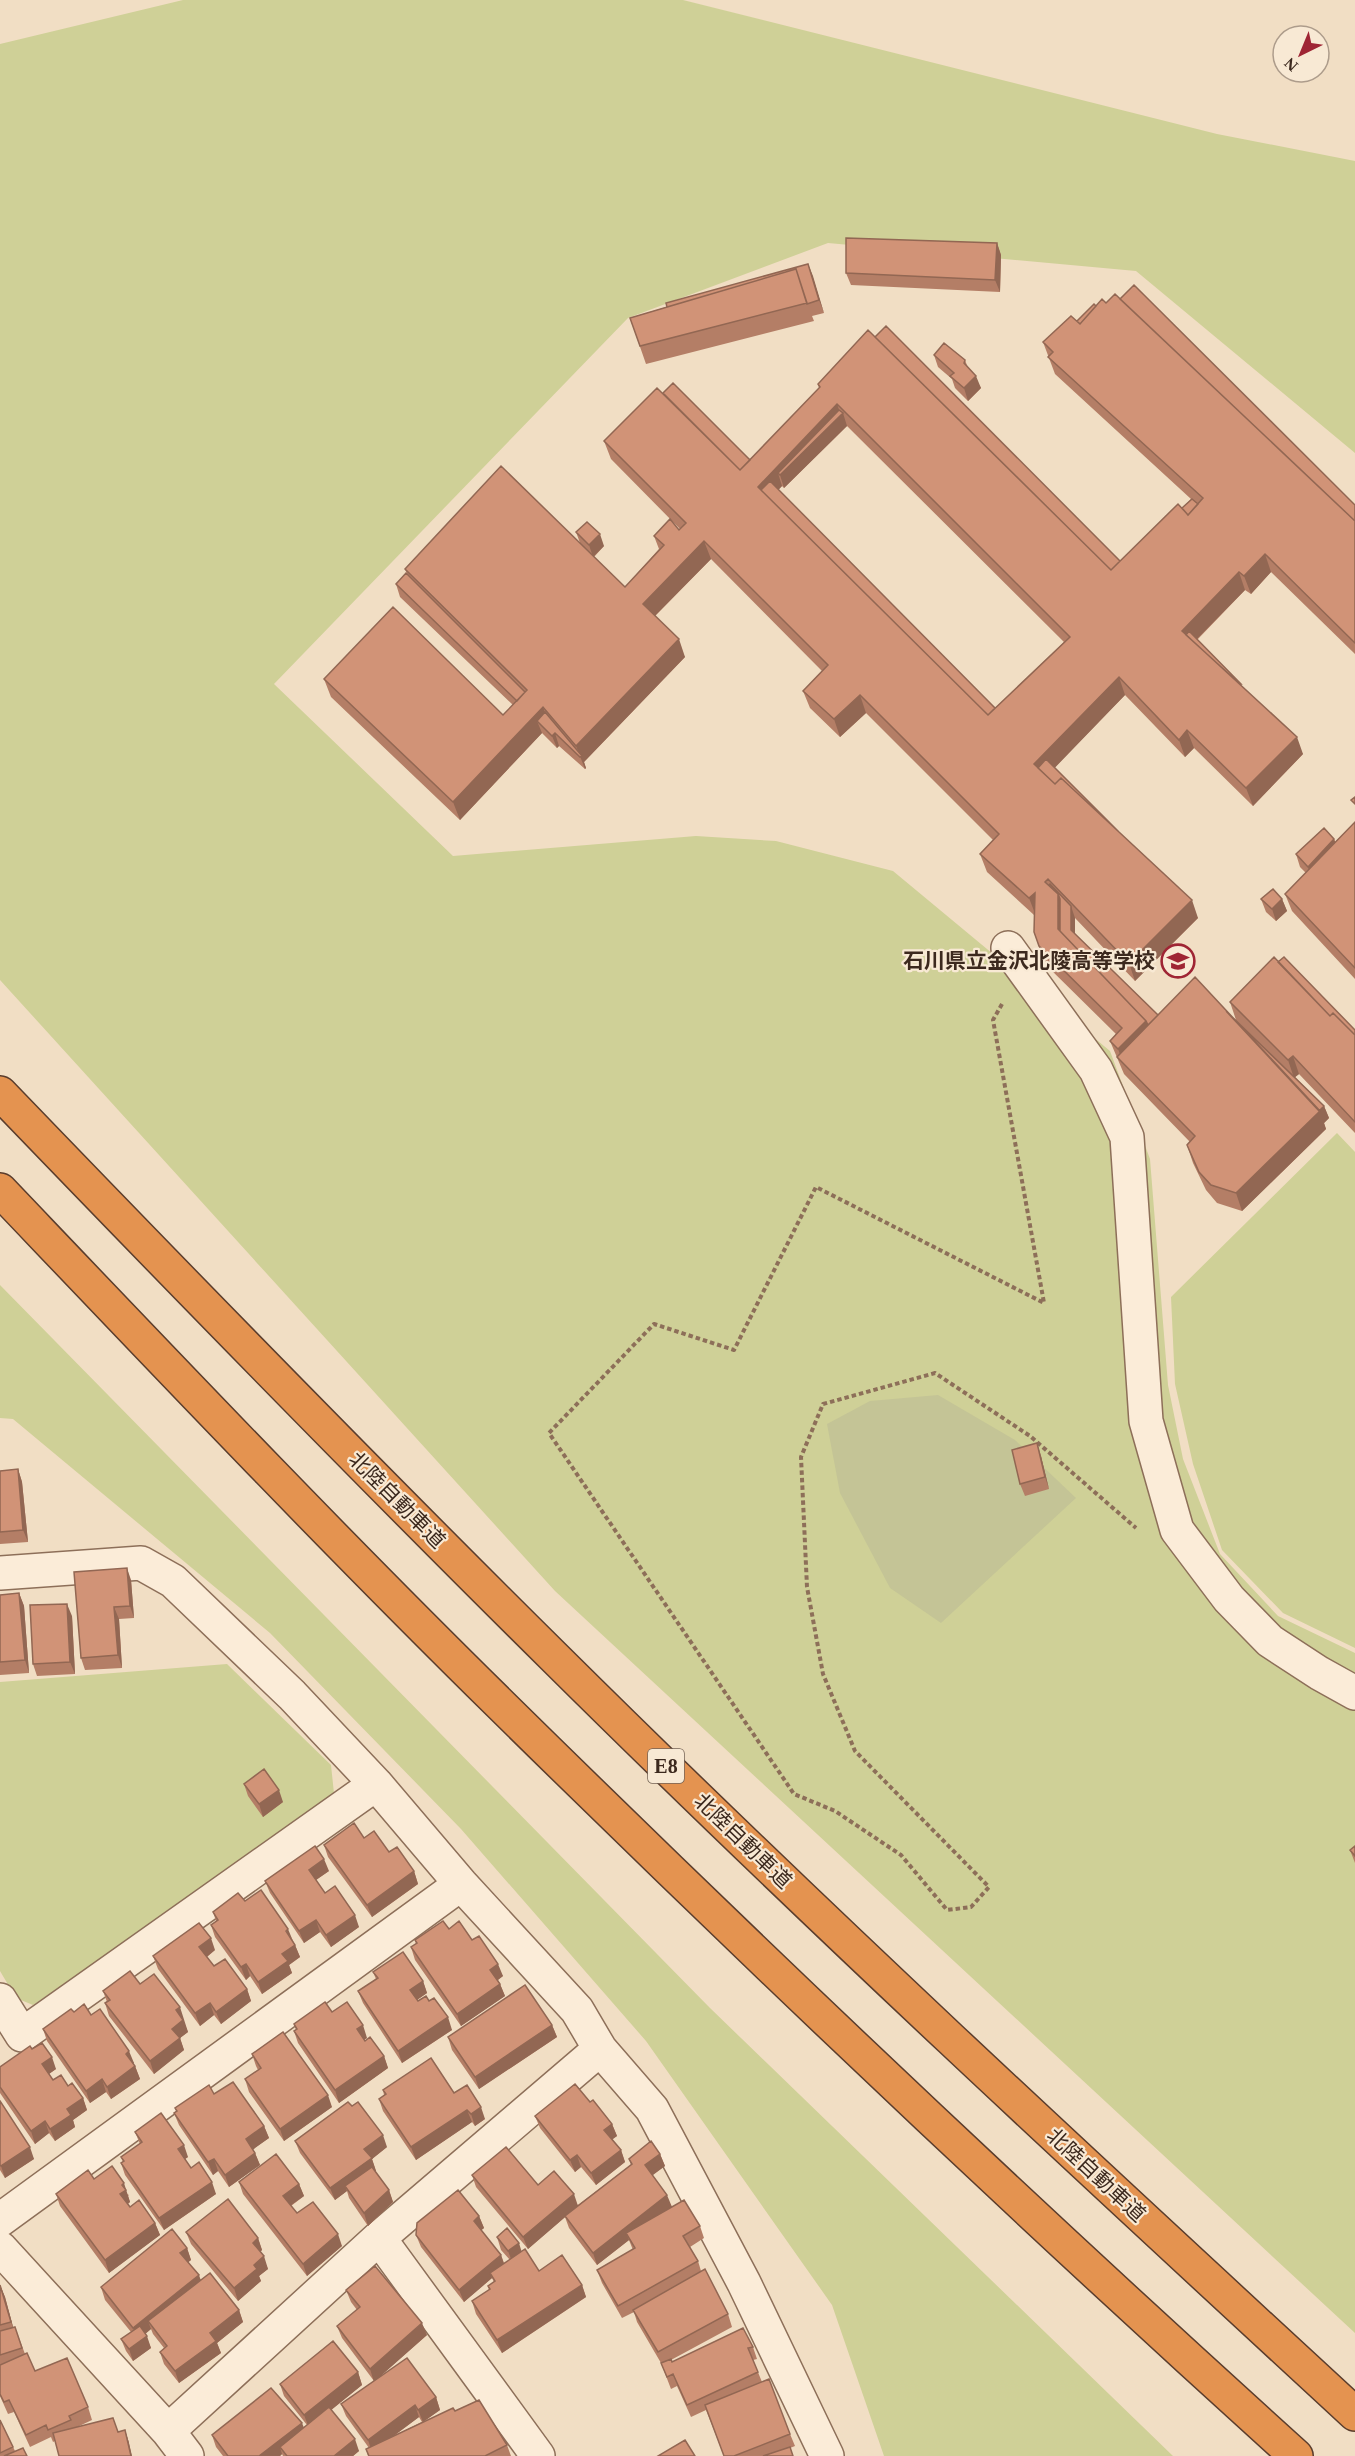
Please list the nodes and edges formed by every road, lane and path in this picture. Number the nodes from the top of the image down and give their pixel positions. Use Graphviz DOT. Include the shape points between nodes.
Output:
graph roads {
  1 [pos="1016,958"];
  2 [pos="0,1093"];
  3 [pos="0,1190"];
  4 [pos="1192,1549"];
  5 [pos="0,1573"];
  6 [pos="1355,1693"];
  7 [pos="376,1785"];
  8 [pos="461,1884"];
  9 [pos="0,2000"];
  10 [pos="600,2049"];
  11 [pos="0,2220"];
  12 [pos="379,2238"];
  13 [pos="0,2248"];
  14 [pos="1355,2414"];
  15 [pos="178,2444"];
  16 [pos="538,2456"];
  17 [pos="827,2456"];
  18 [pos="1296,2456"];
  1 -- 4 [label="street" via="1096,1070 1127,1137 1146,1421 1177,1530"];
  1 -- 4 [label="path" via="993,1020 1044,1303 816,1187 734,1350 654,1324 549,1433 794,1794 835,1811 900,1855 947,1910 971,1907 989,1887 855,1751 823,1674 807,1587 801,1457 823,1404 935,1373 1030,1436 1143,1535"];
  2 -- 14 [label="highway, 北陸自動車道 / E8" via="251,1354 556,1659 866,1959"];
  3 -- 18 [label="highway" via="201,1401 509,1712 814,2007 1143,2318"];
  4 -- 6 [label="street" via="1229,1599 1270,1641"];
  5 -- 7 [label="street" via="141,1563 165,1576 292,1695"];
  7 -- 8 [label="street"];
  7 -- 9 [label="street" via="22,2035"];
  8 -- 10 [label="street" via="577,2010"];
  8 -- 11 [label="street"];
  10 -- 12 [label="street"];
  10 -- 17 [label="street" via="652,2109 744,2283"];
  12 -- 15 [label="street"];
  12 -- 16 [label="street"];
  13 -- 15 [label="street"];
}
